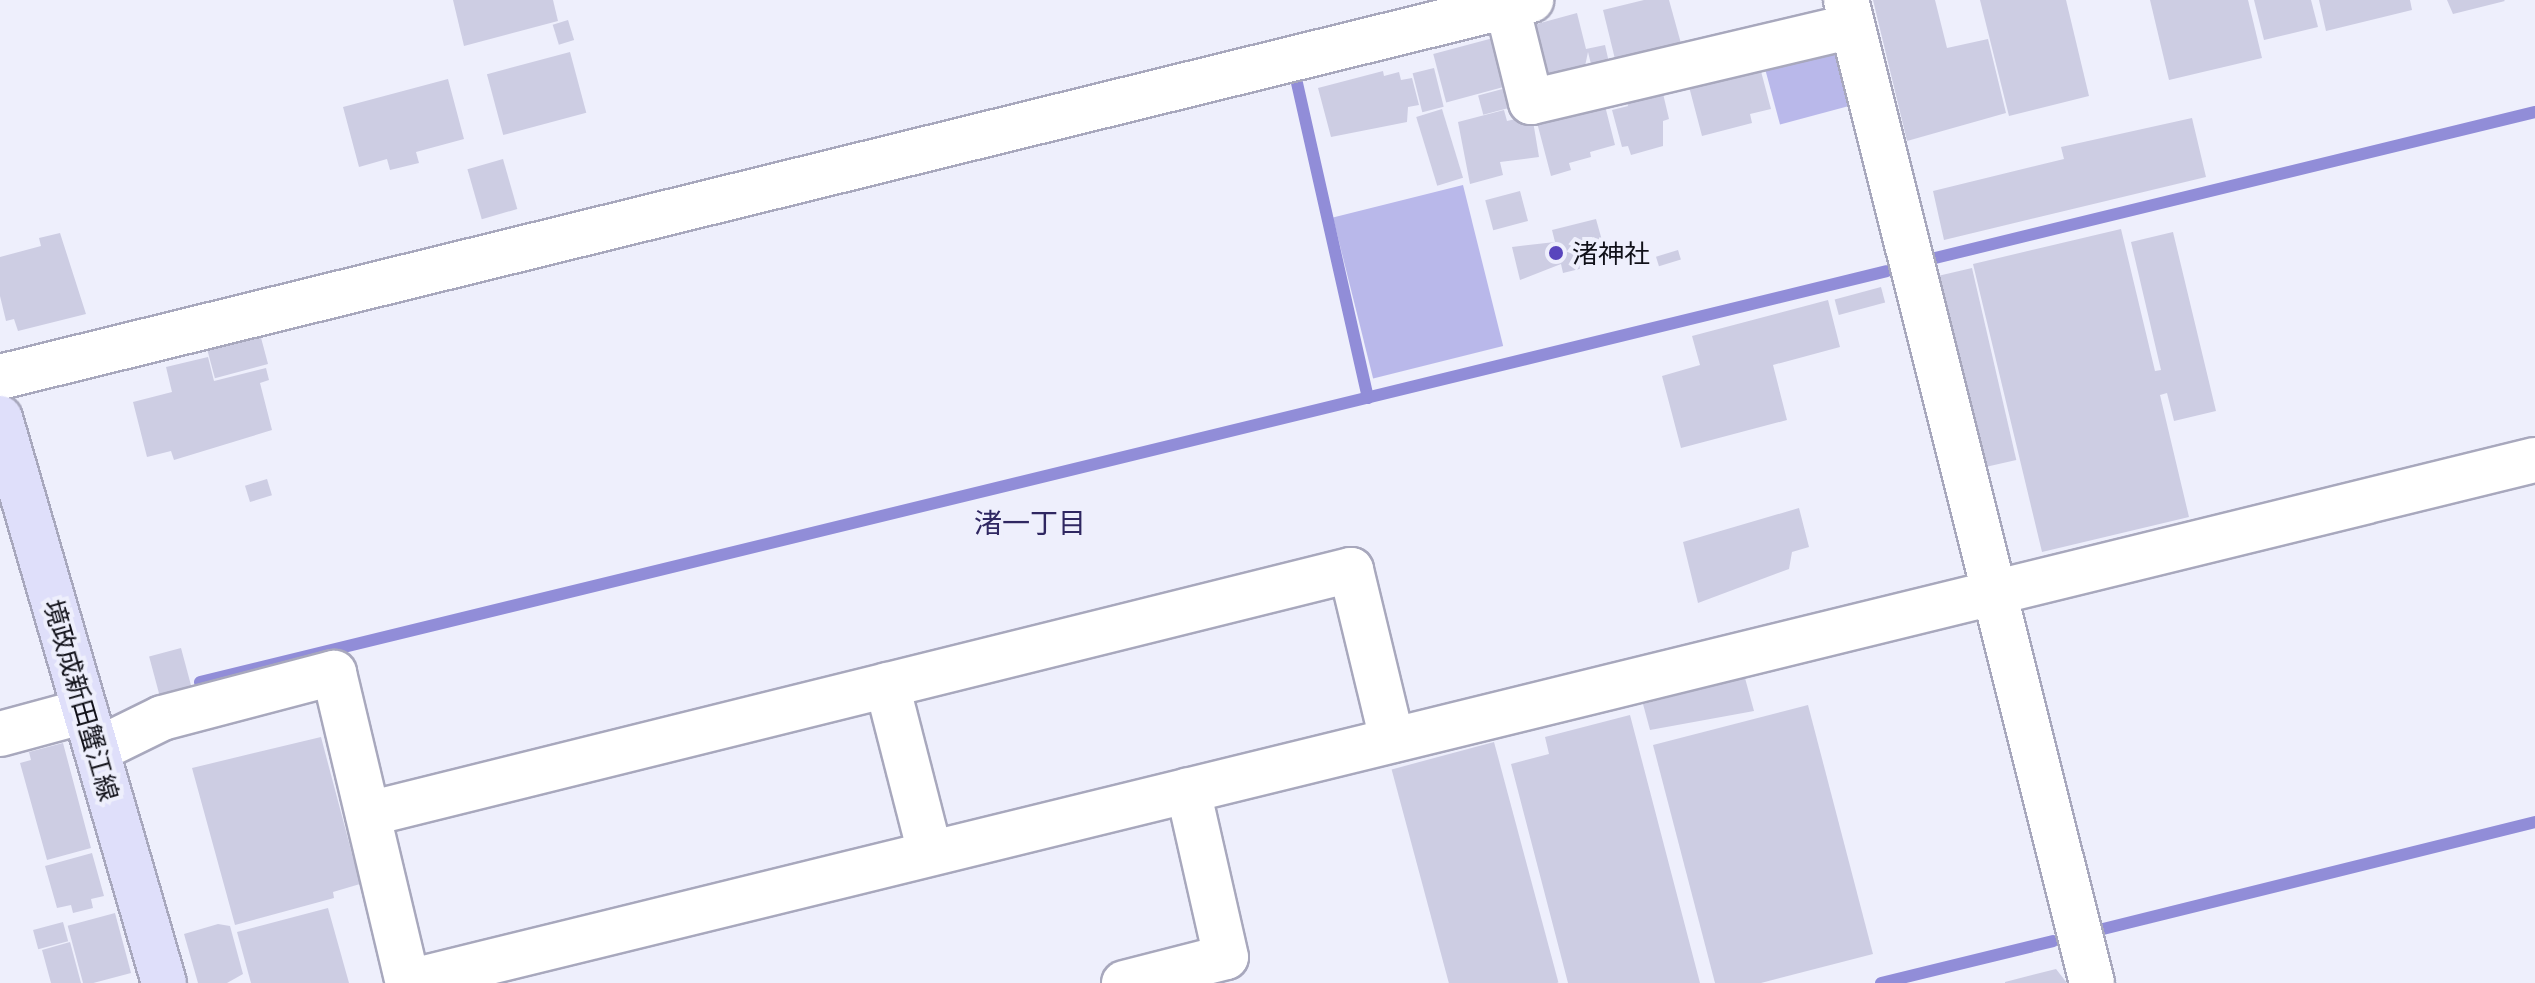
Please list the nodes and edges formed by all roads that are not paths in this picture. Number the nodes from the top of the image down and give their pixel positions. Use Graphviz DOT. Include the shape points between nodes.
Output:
graph roads {
  1 [pos="1519,3"];
  2 [pos="1849,13"];
  3 [pos="0,377"];
  4 [pos="0,418"];
  5 [pos="2535,460"];
  6 [pos="1995,592"];
  7 [pos="887,685"];
  8 [pos="91,730"];
  9 [pos="0,734"];
  10 [pos="1392,740"];
  11 [pos="1188,790"];
  12 [pos="368,814"];
  13 [pos="930,853"];
  14 [pos="408,982"];
  15 [pos="164,983"];
  16 [pos="1124,983"];
  17 [pos="2092,983"];
  1 -- 2 [label="street" via="1531,102"];
  1 -- 3 [label="street"];
  2 -- 6 [label="street"];
  4 -- 8 [label="main road, 境政成新田蟹江線"];
  5 -- 6 [label="street"];
  6 -- 10 [label="street"];
  6 -- 17 [label="street"];
  7 -- 10 [label="street" via="1351,570"];
  7 -- 12 [label="street"];
  7 -- 13 [label="street"];
  8 -- 9 [label="street"];
  8 -- 12 [label="street" via="162,718 334,673"];
  8 -- 15 [label="main road, 境政成新田蟹江線"];
  10 -- 11 [label="street"];
  11 -- 13 [label="street"];
  11 -- 16 [label="street" via="1226,957"];
  12 -- 14 [label="street"];
  13 -- 14 [label="street"];
}
